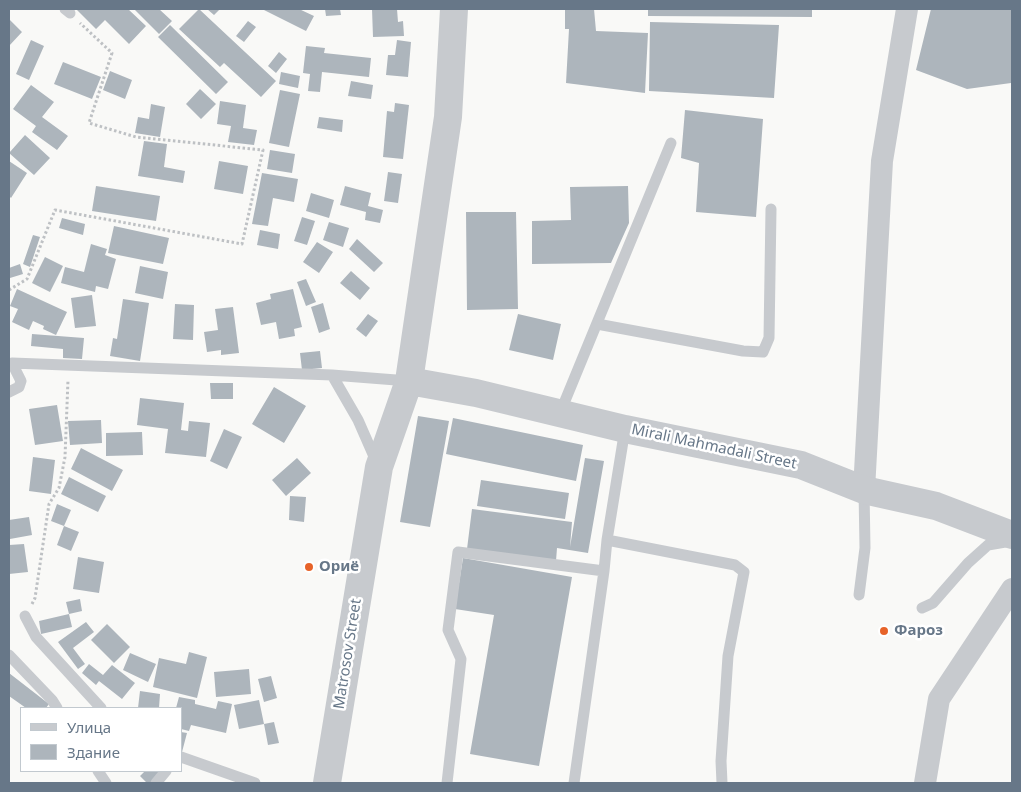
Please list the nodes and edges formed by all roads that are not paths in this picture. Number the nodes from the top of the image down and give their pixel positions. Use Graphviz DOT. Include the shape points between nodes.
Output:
graph roads {
  1 [pos="454,9"];
  2 [pos="907,9"];
  3 [pos="671,143"];
  4 [pos="771,209"];
  5 [pos="597,324"];
  6 [pos="10,358"];
  7 [pos="332,375"];
  8 [pos="409,381"];
  9 [pos="9,392"];
  10 [pos="560,413"];
  11 [pos="625,429"];
  12 [pos="379,467"];
  13 [pos="864,490"];
  14 [pos="1012,535"];
  15 [pos="607,540"];
  16 [pos="1012,541"];
  17 [pos="604,571"];
  18 [pos="1012,589"];
  19 [pos="859,595"];
  20 [pos="922,608"];
  21 [pos="25,616"];
  22 [pos="9,655"];
  23 [pos="57,707"];
  24 [pos="100,707"];
  25 [pos="182,757"];
  26 [pos="99,772"];
  27 [pos="165,772"];
  28 [pos="106,783"];
  29 [pos="156,783"];
  30 [pos="255,783"];
  31 [pos="327,783"];
  32 [pos="447,783"];
  33 [pos="574,783"];
  34 [pos="722,783"];
  35 [pos="925,783"];
  1 -- 8 [label="street, Matrosov Street" via="448,117"];
  2 -- 13 [label="street" via="882,162"];
  3 -- 5 [label="lane"];
  4 -- 5 [label="lane" via="769,338 763,352"];
  5 -- 10 [label="lane"];
  6 -- 7 [label="lane" via="68,366"];
  6 -- 9 [label="lane" via="21,381 19,387"];
  7 -- 8 [label="lane"];
  7 -- 12 [label="lane" via="358,420"];
  8 -- 10 [label="street, Mirali Mahmadali Street"];
  8 -- 12 [label="street, Matrosov Street"];
  10 -- 11 [label="street, Mirali Mahmadali Street"];
  11 -- 13 [label="street, Mirali Mahmadali Street" via="801,465"];
  11 -- 15 [label="lane"];
  12 -- 31 [label="street, Matrosov Street"];
  13 -- 14 [label="street, Mirali Mahmadali Street" via="936,506"];
  13 -- 19 [label="lane" via="865,548"];
  15 -- 17 [label="lane"];
  15 -- 34 [label="lane" via="735,565 744,572 728,656"];
  16 -- 20 [label="lane" via="988,545 933,603"];
  17 -- 32 [label="lane" via="458,552 448,630 462,659"];
  17 -- 33 [label="lane"];
  18 -- 35 [label="street" via="939,699"];
  21 -- 24 [label="lane" via="36,638"];
  22 -- 23 [label="lane"];
  25 -- 30 [label="lane"];
  26 -- 28 [label="lane"];
  27 -- 29 [label="lane"];
}
